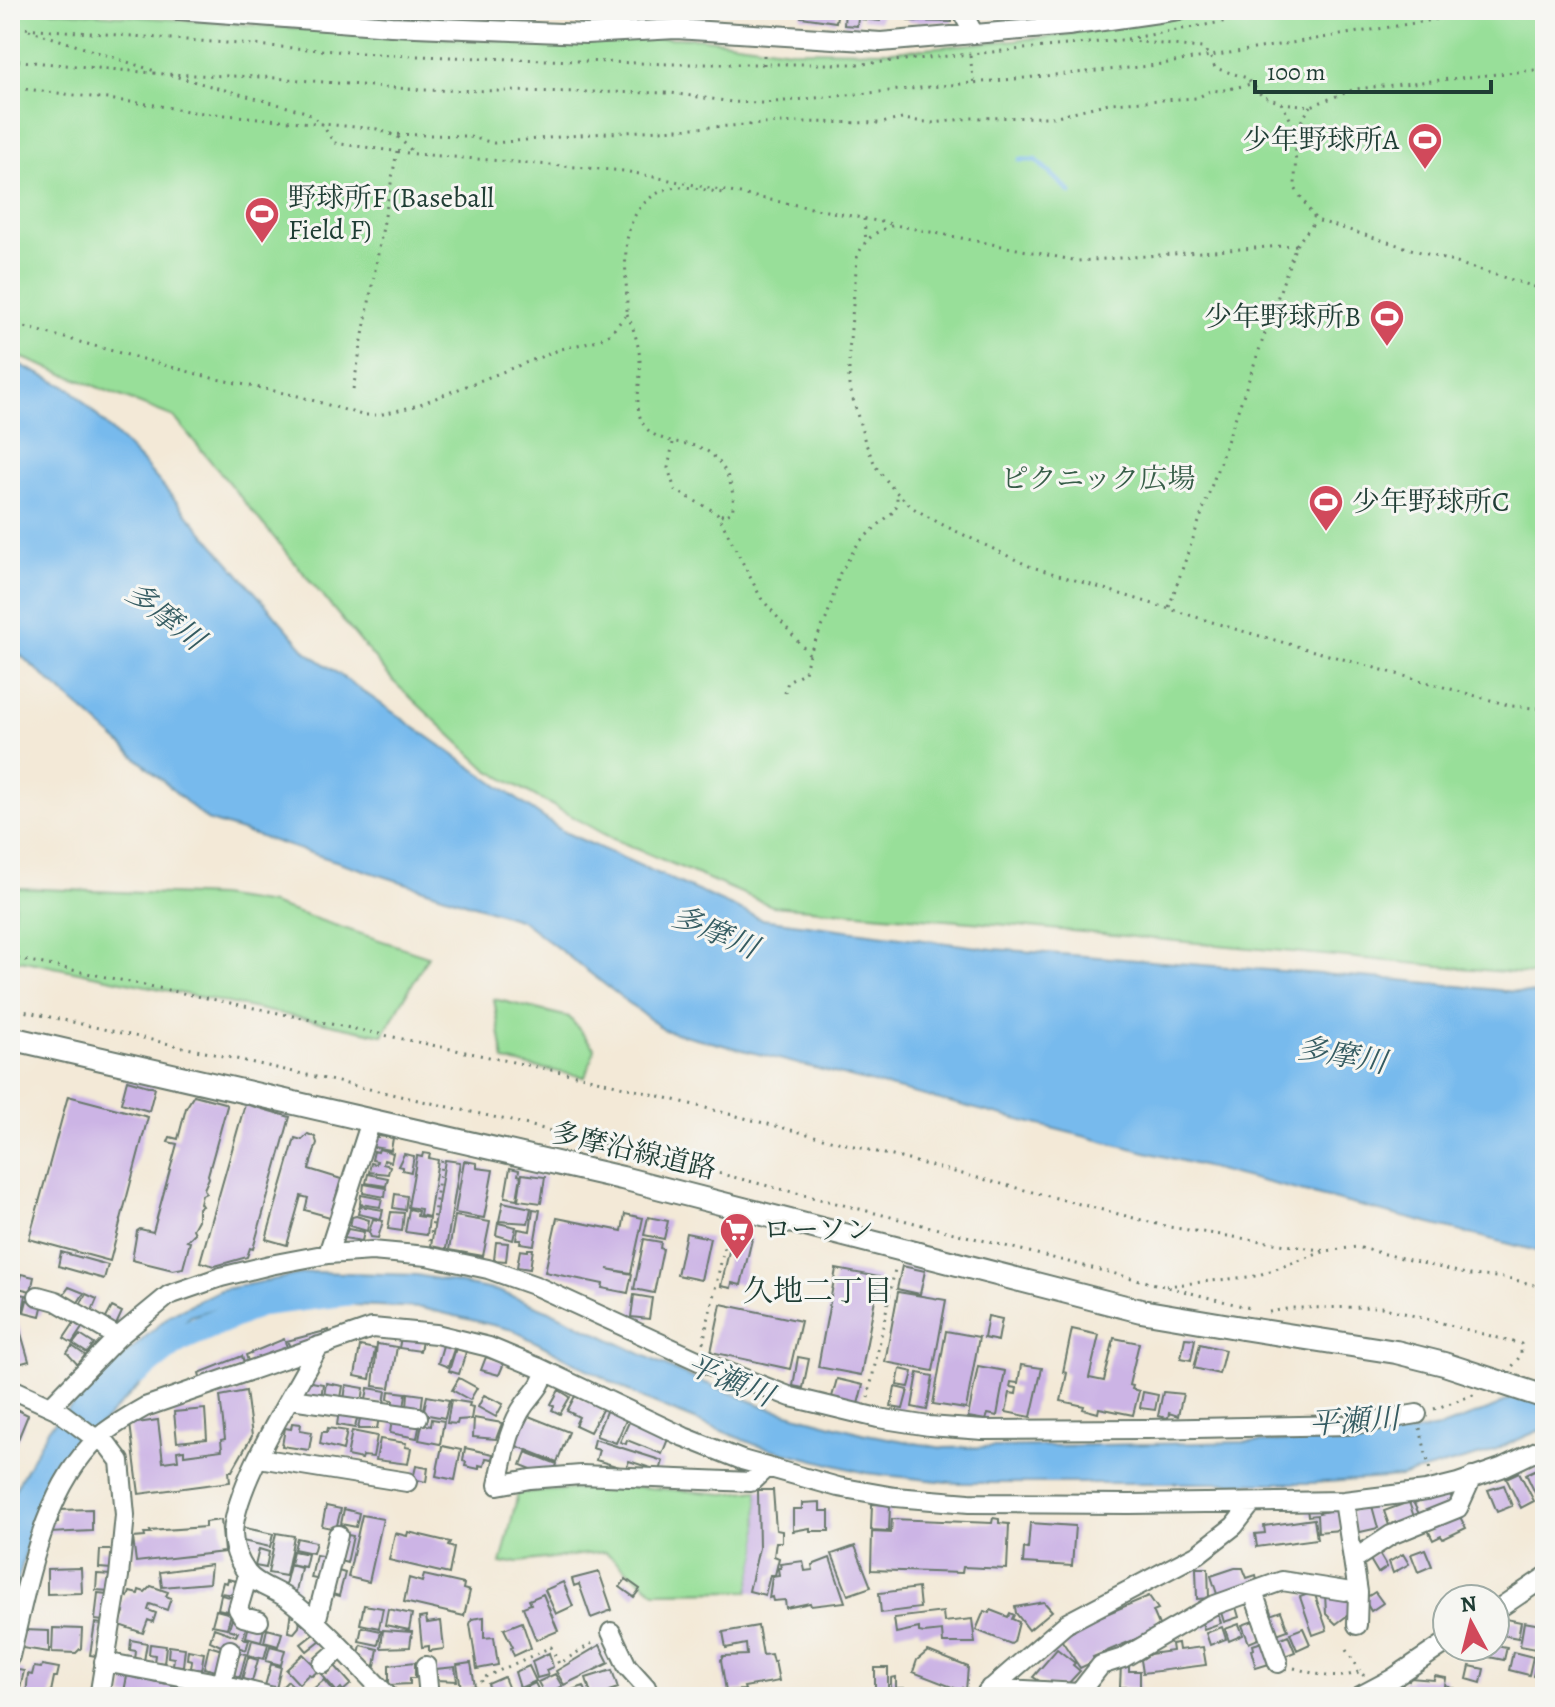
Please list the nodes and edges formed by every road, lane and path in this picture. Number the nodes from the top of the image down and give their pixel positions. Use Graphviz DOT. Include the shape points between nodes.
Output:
graph roads {
  1 [pos="178,10"];
  2 [pos="303,10"];
  3 [pos="961,10"];
  4 [pos="1179,10"];
  5 [pos="1289,10"];
  6 [pos="1495,10"];
  7 [pos="1276,11"];
  8 [pos="1126,14"];
  9 [pos="338,21"];
  10 [pos="10,26"];
  11 [pos="23,29"];
  12 [pos="974,34"];
  13 [pos="1121,40"];
  14 [pos="970,55"];
  15 [pos="1210,56"];
  16 [pos="10,60"];
  17 [pos="1545,69"];
  18 [pos="164,74"];
  19 [pos="974,84"];
  20 [pos="1251,84"];
  21 [pos="10,87"];
  22 [pos="1281,103"];
  23 [pos="1311,106"];
  24 [pos="322,124"];
  25 [pos="1296,129"];
  26 [pos="390,134"];
  27 [pos="397,151"];
  28 [pos="416,154"];
  29 [pos="758,198"];
  30 [pos="864,219"];
  31 [pos="1316,220"];
  32 [pos="895,225"];
  33 [pos="866,242"];
  34 [pos="1296,245"];
  35 [pos="1545,290"];
  36 [pos="627,314"];
  37 [pos="10,323"];
  38 [pos="353,389"];
  39 [pos="673,443"];
  40 [pos="897,493"];
  41 [pos="717,513"];
  42 [pos="1169,608"];
  43 [pos="809,654"];
  44 [pos="785,693"];
  45 [pos="1545,709"];
  46 [pos="10,957"];
  47 [pos="10,1008"];
  48 [pos="10,1038"];
  49 [pos="371,1121"];
  50 [pos="445,1138"];
  51 [pos="733,1206"];
  52 [pos="898,1249"];
  53 [pos="1326,1251"];
  54 [pos="328,1254"];
  55 [pos="427,1256"];
  56 [pos="1162,1286"];
  57 [pos="1545,1288"];
  58 [pos="52,1294"];
  59 [pos="118,1337"];
  60 [pos="1521,1344"];
  61 [pos="319,1346"];
  62 [pos="699,1361"];
  63 [pos="545,1371"];
  64 [pos="10,1388"];
  65 [pos="1545,1397"];
  66 [pos="291,1399"];
  67 [pos="54,1408"];
  68 [pos="1417,1414"];
  69 [pos="865,1415"];
  70 [pos="418,1417"];
  71 [pos="95,1437"];
  72 [pos="1545,1447"];
  73 [pos="259,1458"];
  74 [pos="767,1467"];
  75 [pos="1472,1477"];
  76 [pos="407,1482"];
  77 [pos="1433,1485"];
  78 [pos="1344,1501"];
  79 [pos="1252,1503"];
  80 [pos="338,1535"];
  81 [pos="1353,1560"];
  82 [pos="248,1575"];
  83 [pos="1545,1577"];
  84 [pos="1345,1591"];
  85 [pos="1253,1592"];
  86 [pos="1511,1600"];
  87 [pos="259,1621"];
  88 [pos="316,1622"];
  89 [pos="1357,1625"];
  90 [pos="611,1632"];
  91 [pos="341,1648"];
  92 [pos="230,1650"];
  93 [pos="1346,1650"];
  94 [pos="1431,1655"];
  95 [pos="10,1656"];
  96 [pos="104,1662"];
  97 [pos="1278,1663"];
  98 [pos="323,1664"];
  99 [pos="426,1666"];
  100 [pos="1360,1671"];
  101 [pos="1392,1688"];
  102 [pos="220,1691"];
  103 [pos="987,1692"];
  104 [pos="1365,1693"];
  105 [pos="251,1694"];
  106 [pos="99,1697"];
  107 [pos="273,1697"];
  108 [pos="389,1697"];
  109 [pos="429,1697"];
  110 [pos="488,1697"];
  111 [pos="650,1697"];
  1 -- 9 [label="street"];
  2 -- 9 [label="street"];
  3 -- 12 [label="street"];
  4 -- 8 [label="street"];
  5 -- 7 [label="path"];
  6 -- 15 [label="path"];
  7 -- 13 [label="path"];
  8 -- 12 [label="street"];
  9 -- 12 [label="street" via="586,34 676,29 881,42"];
  10 -- 11 [label="path"];
  11 -- 14 [label="path" via="389,55 669,64 834,65"];
  11 -- 18 [label="path"];
  13 -- 14 [label="path"];
  13 -- 15 [label="path" via="1202,48"];
  14 -- 19 [label="path"];
  15 -- 19 [label="path"];
  15 -- 20 [label="path" via="1215,68"];
  16 -- 18 [label="path"];
  17 -- 23 [label="path" via="1355,89"];
  18 -- 19 [label="path" via="421,90 671,93 764,103"];
  18 -- 24 [label="path" via="306,112"];
  20 -- 22 [label="path" via="1262,96"];
  20 -- 26 [label="path" via="1197,98 1109,103 1053,117 798,122 494,143 466,136"];
  21 -- 24 [label="path"];
  22 -- 23 [label="path"];
  22 -- 25 [label="path"];
  23 -- 25 [label="path"];
  24 -- 26 [label="path"];
  24 -- 27 [label="path" via="334,143"];
  25 -- 31 [label="path" via="1295,188"];
  26 -- 28 [label="path"];
  27 -- 28 [label="path"];
  27 -- 38 [label="path"];
  28 -- 29 [label="path" via="624,171"];
  29 -- 30 [label="path"];
  29 -- 36 [label="path" via="678,186 643,204 627,239"];
  30 -- 32 [label="path"];
  30 -- 33 [label="path"];
  31 -- 34 [label="path"];
  31 -- 35 [label="path"];
  32 -- 33 [label="path" via="880,229"];
  32 -- 34 [label="path" via="1078,261"];
  33 -- 40 [label="path" via="857,258 852,298 849,385 876,467"];
  34 -- 42 [label="path"];
  36 -- 37 [label="path" via="598,340 379,415 201,375"];
  36 -- 39 [label="path" via="640,361 639,416 647,429"];
  39 -- 41 [label="path" via="668,468 675,490"];
  39 -- 41 [label="path" via="701,447 731,481 732,512"];
  40 -- 42 [label="path" via="941,524 1029,566"];
  40 -- 43 [label="path" via="893,512 859,542 840,573"];
  41 -- 43 [label="path" via="761,598"];
  42 -- 45 [label="path" via="1512,706"];
  43 -- 44 [label="path" via="805,672 788,681"];
  46 -- 53 [label="path" via="585,1077 1169,1227"];
  47 -- 56 [label="path" via="562,1133"];
  48 -- 49 [label="main road, 多摩沿線道路"];
  49 -- 50 [label="main road, 多摩沿線道路"];
  49 -- 54 [label="street"];
  50 -- 51 [label="main road, 多摩沿線道路"];
  50 -- 55 [label="path"];
  51 -- 52 [label="main road, 多摩沿線道路"];
  51 -- 62 [label="path"];
  52 -- 65 [label="main road, 多摩沿線道路, bridge" via="1141,1311 1396,1352"];
  52 -- 69 [label="path"];
  53 -- 56 [label="path" via="1256,1276"];
  53 -- 57 [label="path" via="1375,1250"];
  54 -- 55 [label="street"];
  54 -- 59 [label="street" via="169,1295"];
  55 -- 62 [label="street" via="536,1286"];
  56 -- 60 [label="path" via="1265,1312 1381,1307"];
  58 -- 59 [label="street"];
  59 -- 67 [label="street"];
  61 -- 63 [label="street" via="372,1328 436,1334 489,1347"];
  61 -- 66 [label="street"];
  61 -- 71 [label="street" via="145,1407"];
  62 -- 69 [label="street" via="791,1397"];
  63 -- 74 [label="street" via="684,1437"];
  63 -- 74 [label="street" via="508,1440 498,1485 581,1475 751,1482"];
  64 -- 67 [label="street"];
  66 -- 70 [label="street"];
  66 -- 73 [label="street"];
  67 -- 71 [label="street"];
  68 -- 69 [label="street" via="1351,1425 983,1430"];
  68 -- 77 [label="path"];
  71 -- 95 [label="street" via="47,1519"];
  71 -- 96 [label="street" via="120,1461 125,1515"];
  72 -- 75 [label="street"];
  73 -- 76 [label="street"];
  73 -- 82 [label="street" via="238,1504 233,1534"];
  74 -- 79 [label="street" via="838,1487 969,1503"];
  75 -- 78 [label="street" via="1426,1491"];
  75 -- 81 [label="street" via="1458,1508 1391,1535"];
  78 -- 79 [label="street"];
  78 -- 81 [label="street"];
  79 -- 103 [label="street" via="1234,1526 1198,1554 1067,1623"];
  80 -- 88 [label="street"];
  81 -- 89 [label="street"];
  82 -- 87 [label="street" via="238,1609 243,1617"];
  82 -- 88 [label="street" via="287,1597"];
  83 -- 86 [label="street"];
  84 -- 85 [label="street" via="1282,1581"];
  85 -- 97 [label="street"];
  85 -- 103 [label="street" via="1212,1606 1123,1658 1101,1665 1079,1693"];
  88 -- 91 [label="street"];
  90 -- 110 [label="path" via="559,1664 551,1647 481,1679"];
  90 -- 111 [label="street"];
  91 -- 98 [label="street"];
  91 -- 108 [label="street"];
  92 -- 102 [label="street"];
  93 -- 100 [label="path"];
  94 -- 101 [label="street"];
  96 -- 102 [label="street"];
  96 -- 106 [label="street"];
  97 -- 100 [label="path" via="1344,1678"];
  99 -- 109 [label="street"];
  100 -- 104 [label="path"];
  101 -- 104 [label="street"];
  102 -- 105 [label="street"];
  105 -- 107 [label="street"];
}
